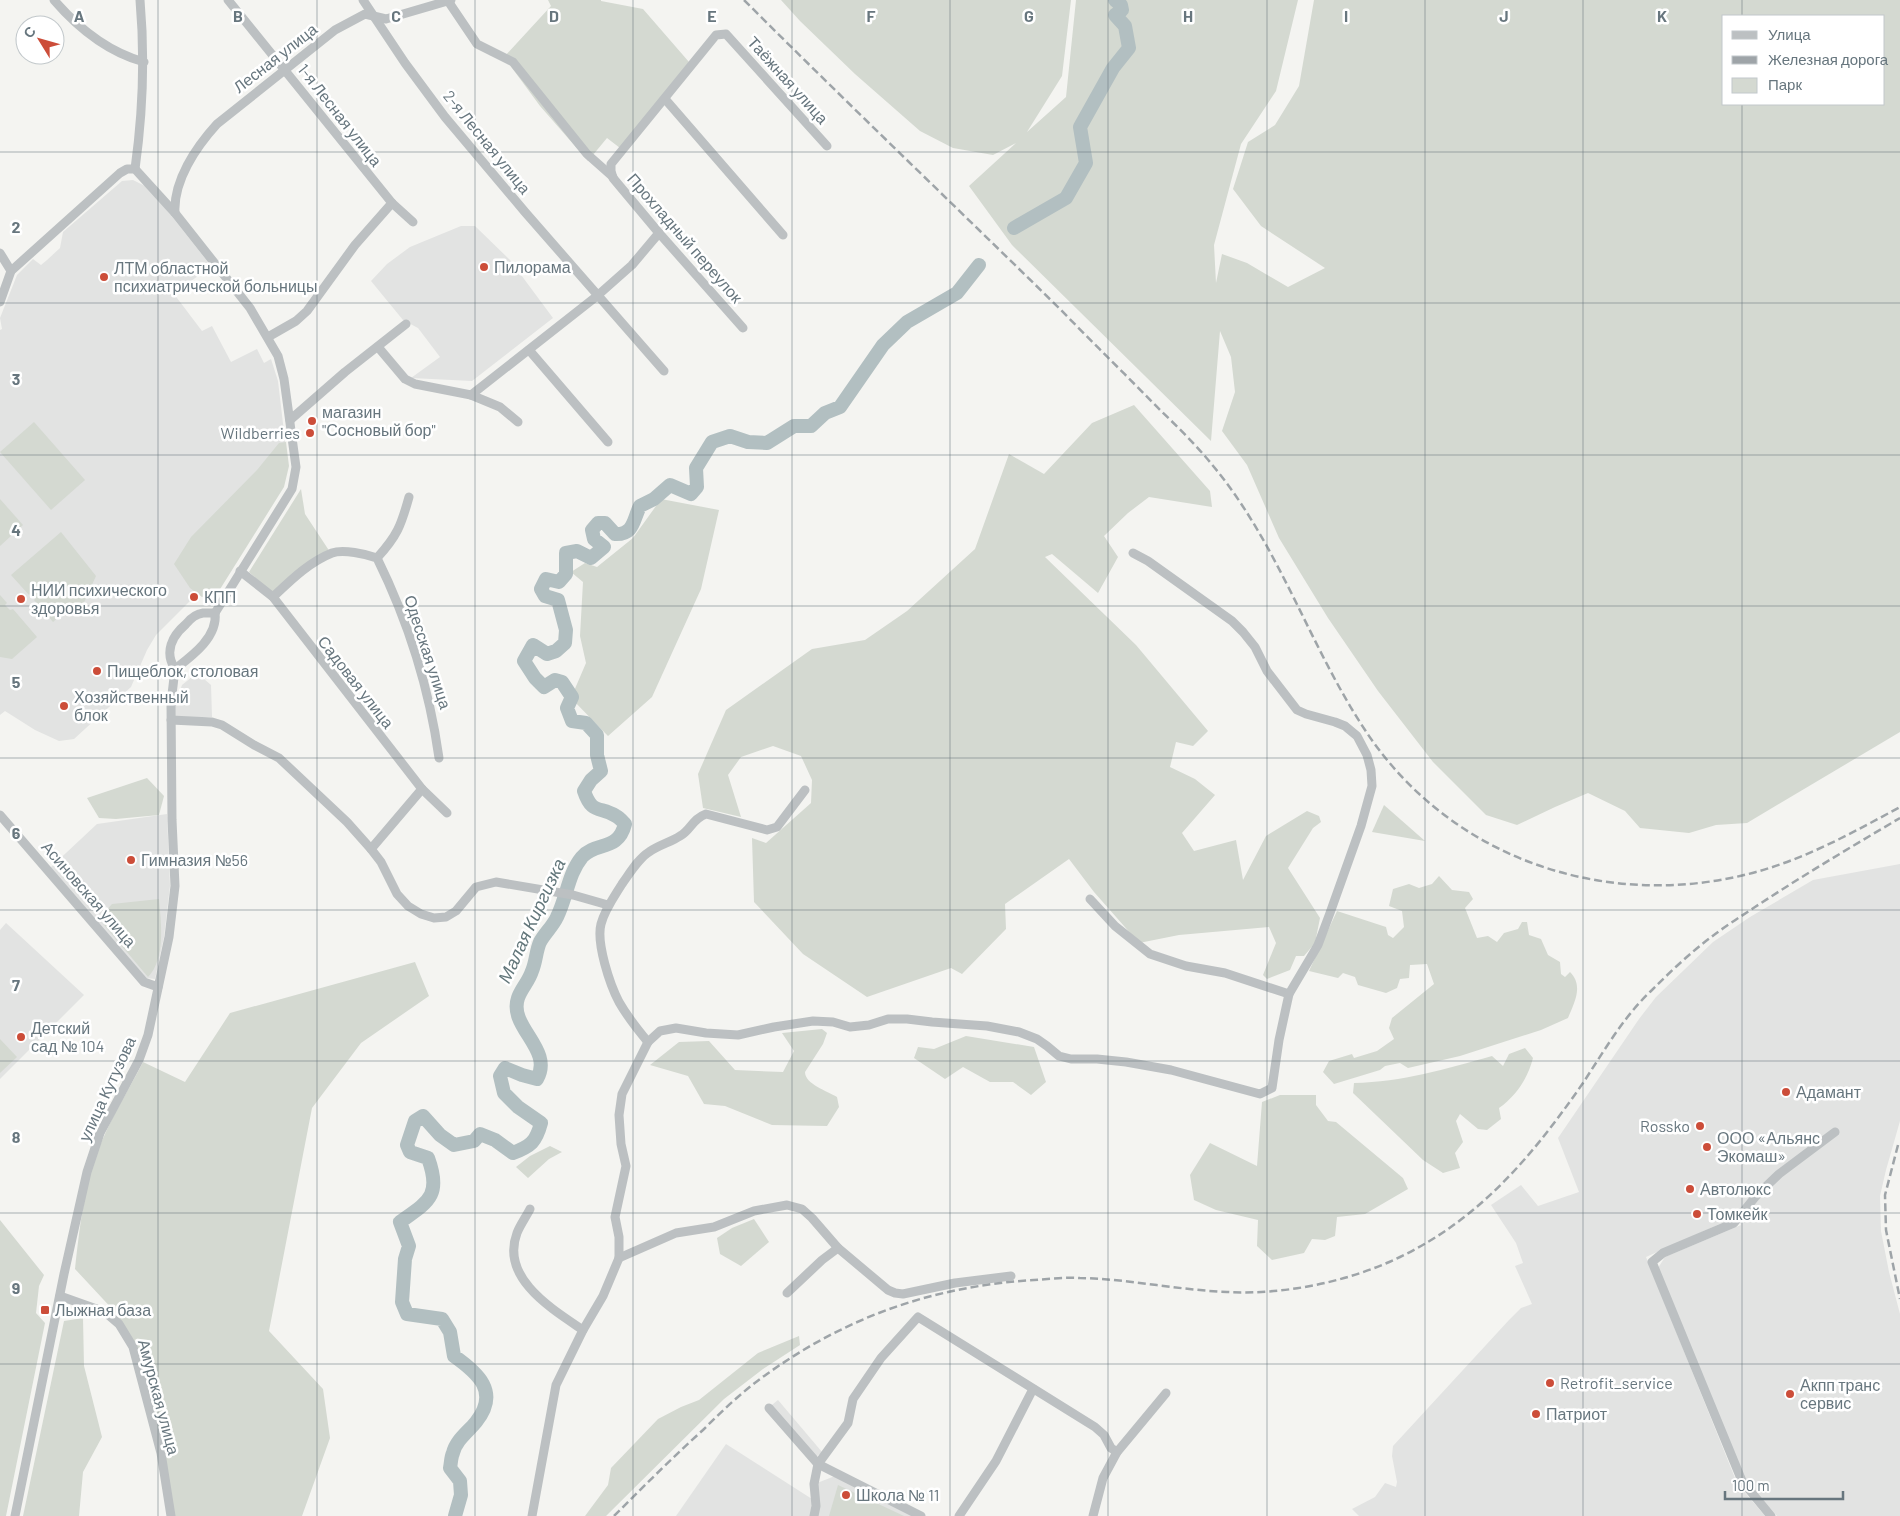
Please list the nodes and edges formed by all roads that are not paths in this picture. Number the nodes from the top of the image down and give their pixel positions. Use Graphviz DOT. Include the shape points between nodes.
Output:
graph roads {
  1 [pos="54,0"];
  2 [pos="140,0"];
  3 [pos="228,0"];
  4 [pos="363,0"];
  5 [pos="450,1"];
  6 [pos="375,16"];
  7 [pos="144,62"];
  8 [pos="286,69"];
  9 [pos="665,99"];
  10 [pos="827,146"];
  11 [pos="135,169"];
  12 [pos="613,178"];
  13 [pos="392,203"];
  14 [pos="175,212"];
  15 [pos="413,222"];
  16 [pos="659,233"];
  17 [pos="783,235"];
  18 [pos="0,253"];
  19 [pos="11,271"];
  20 [pos="597,296"];
  21 [pos="0,302"];
  22 [pos="406,324"];
  23 [pos="743,328"];
  24 [pos="268,337"];
  25 [pos="378,346"];
  26 [pos="528,350"];
  27 [pos="664,371"];
  28 [pos="471,395"];
  29 [pos="290,420"];
  30 [pos="518,422"];
  31 [pos="608,442"];
  32 [pos="408,497"];
  33 [pos="1133,553"];
  34 [pos="377,558"];
  35 [pos="240,571"];
  36 [pos="273,597"];
  37 [pos="214,613"];
  38 [pos="175,668"];
  39 [pos="171,720"];
  40 [pos="439,758"];
  41 [pos="422,789"];
  42 [pos="805,790"];
  43 [pos="447,813"];
  44 [pos="0,816"];
  45 [pos="371,849"];
  46 [pos="1090,899"];
  47 [pos="608,905"];
  48 [pos="158,986"];
  49 [pos="1289,994"];
  50 [pos="648,1042"];
  51 [pos="1835,1132"];
  52 [pos="530,1209"];
  53 [pos="838,1248"];
  54 [pos="619,1258"];
  55 [pos="1011,1276"];
  56 [pos="787,1293"];
  57 [pos="60,1296"];
  58 [pos="582,1330"];
  59 [pos="1033,1389"];
  60 [pos="1166,1393"];
  61 [pos="769,1408"];
  62 [pos="1117,1452"];
  63 [pos="818,1464"];
  64 [pos="15,1516"];
  65 [pos="171,1516"];
  66 [pos="532,1516"];
  67 [pos="814,1516"];
  68 [pos="921,1516"];
  69 [pos="959,1516"];
  70 [pos="1093,1516"];
  71 [pos="1771,1516"];
  1 -- 7 [label="street" via="89,34 123,56"];
  2 -- 7 [label="street"];
  3 -- 8 [label="street, 1-я Лесная улица"];
  4 -- 6 [label="street, 2-я Лесная улица"];
  5 -- 6 [label="street, Лесная улица" via="386,19"];
  5 -- 12 [label="street" via="477,44 513,62 587,154"];
  6 -- 8 [label="street, Лесная улица" via="364,14 335,30"];
  6 -- 20 [label="street, 2-я Лесная улица" via="445,116"];
  7 -- 11 [label="street"];
  8 -- 13 [label="street, 1-я Лесная улица"];
  8 -- 14 [label="street, Лесная улица" via="203,139 176,192"];
  9 -- 10 [label="street, Таёжная улица" via="716,36 726,34"];
  9 -- 12 [label="street, Прохладный переулок" via="612,164"];
  9 -- 17 [label="street"];
  11 -- 14 [label="street"];
  11 -- 19 [label="street" via="120,173"];
  12 -- 16 [label="street, Прохладный переулок"];
  13 -- 15 [label="street, 1-я Лесная улица"];
  13 -- 24 [label="street" via="355,245 307,311"];
  14 -- 24 [label="street" via="250,308"];
  16 -- 20 [label="street" via="632,265"];
  16 -- 23 [label="street, Прохладный переулок"];
  18 -- 19 [label="street"];
  19 -- 21 [label="street"];
  20 -- 26 [label="street"];
  20 -- 27 [label="street, 2-я Лесная улица"];
  22 -- 25 [label="street"];
  24 -- 29 [label="street" via="278,356"];
  25 -- 28 [label="street" via="405,379 415,384"];
  25 -- 29 [label="street"];
  26 -- 28 [label="street"];
  26 -- 31 [label="street"];
  28 -- 30 [label="street" via="500,407"];
  29 -- 35 [label="street" via="296,467 292,489"];
  32 -- 34 [label="street" via="402,524"];
  33 -- 49 [label="street" via="1232,621 1255,647 1297,710 1345,726 1357,736 1366,755 1372,786 1361,826 1318,945"];
  34 -- 36 [label="street" via="367,554 333,552 300,572"];
  34 -- 40 [label="street, Одесская улица" via="395,597 426,683"];
  35 -- 36 [label="street, Садовая улица"];
  35 -- 37 [label="street"];
  36 -- 41 [label="street, Садовая улица"];
  37 -- 38 [label="street" via="216,622 209,636"];
  37 -- 38 [label="street, улица Кутузова" via="195,616 173,637 169,653"];
  38 -- 39 [label="street, улица Кутузова"];
  39 -- 45 [label="street" via="222,725 279,758"];
  39 -- 48 [label="street, улица Кутузова" via="174,886 169,938"];
  41 -- 43 [label="street, Садовая улица"];
  41 -- 45 [label="street"];
  42 -- 47 [label="street" via="777,827 772,829 706,814 699,816 682,835 642,858"];
  44 -- 48 [label="street, Асиновская улица" via="144,982"];
  45 -- 47 [label="street" via="397,894 408,906 434,918 446,918 476,888 496,882 573,895"];
  46 -- 49 [label="street" via="1115,926 1150,954"];
  47 -- 50 [label="street" via="600,927 603,957 619,1001"];
  48 -- 57 [label="street, улица Кутузова" via="139,1060 100,1133 87,1172"];
  49 -- 50 [label="street" via="1272,1088 1260,1094 1179,1072 1126,1062 1065,1058 1037,1039 1019,1032 907,1019 888,1019 850,1027 813,1021 738,1034 676,1028 660,1031"];
  50 -- 54 [label="street" via="622,1094 619,1115 626,1166 615,1217"];
  51 -- 71 [label="street" via="1779,1174 1734,1223 1663,1253 1652,1262 1742,1481"];
  52 -- 58 [label="street" via="515,1240 519,1272 539,1298"];
  53 -- 54 [label="street" via="802,1209 787,1205 754,1211 714,1227 676,1233"];
  53 -- 55 [label="street" via="895,1293"];
  53 -- 56 [label="street"];
  54 -- 58 [label="street" via="603,1296"];
  57 -- 64 [label="street, улица Кутузова"];
  57 -- 65 [label="street, Амурская улица" via="105,1312 119,1324 133,1347 161,1453"];
  58 -- 66 [label="street" via="556,1385"];
  59 -- 62 [label="street" via="1095,1427"];
  59 -- 63 [label="street" via="918,1317 880,1358 853,1399 848,1423"];
  59 -- 69 [label="street" via="996,1461"];
  60 -- 62 [label="street"];
  61 -- 63 [label="street"];
  62 -- 70 [label="street" via="1103,1478"];
  63 -- 67 [label="street"];
  63 -- 68 [label="street"];
}
